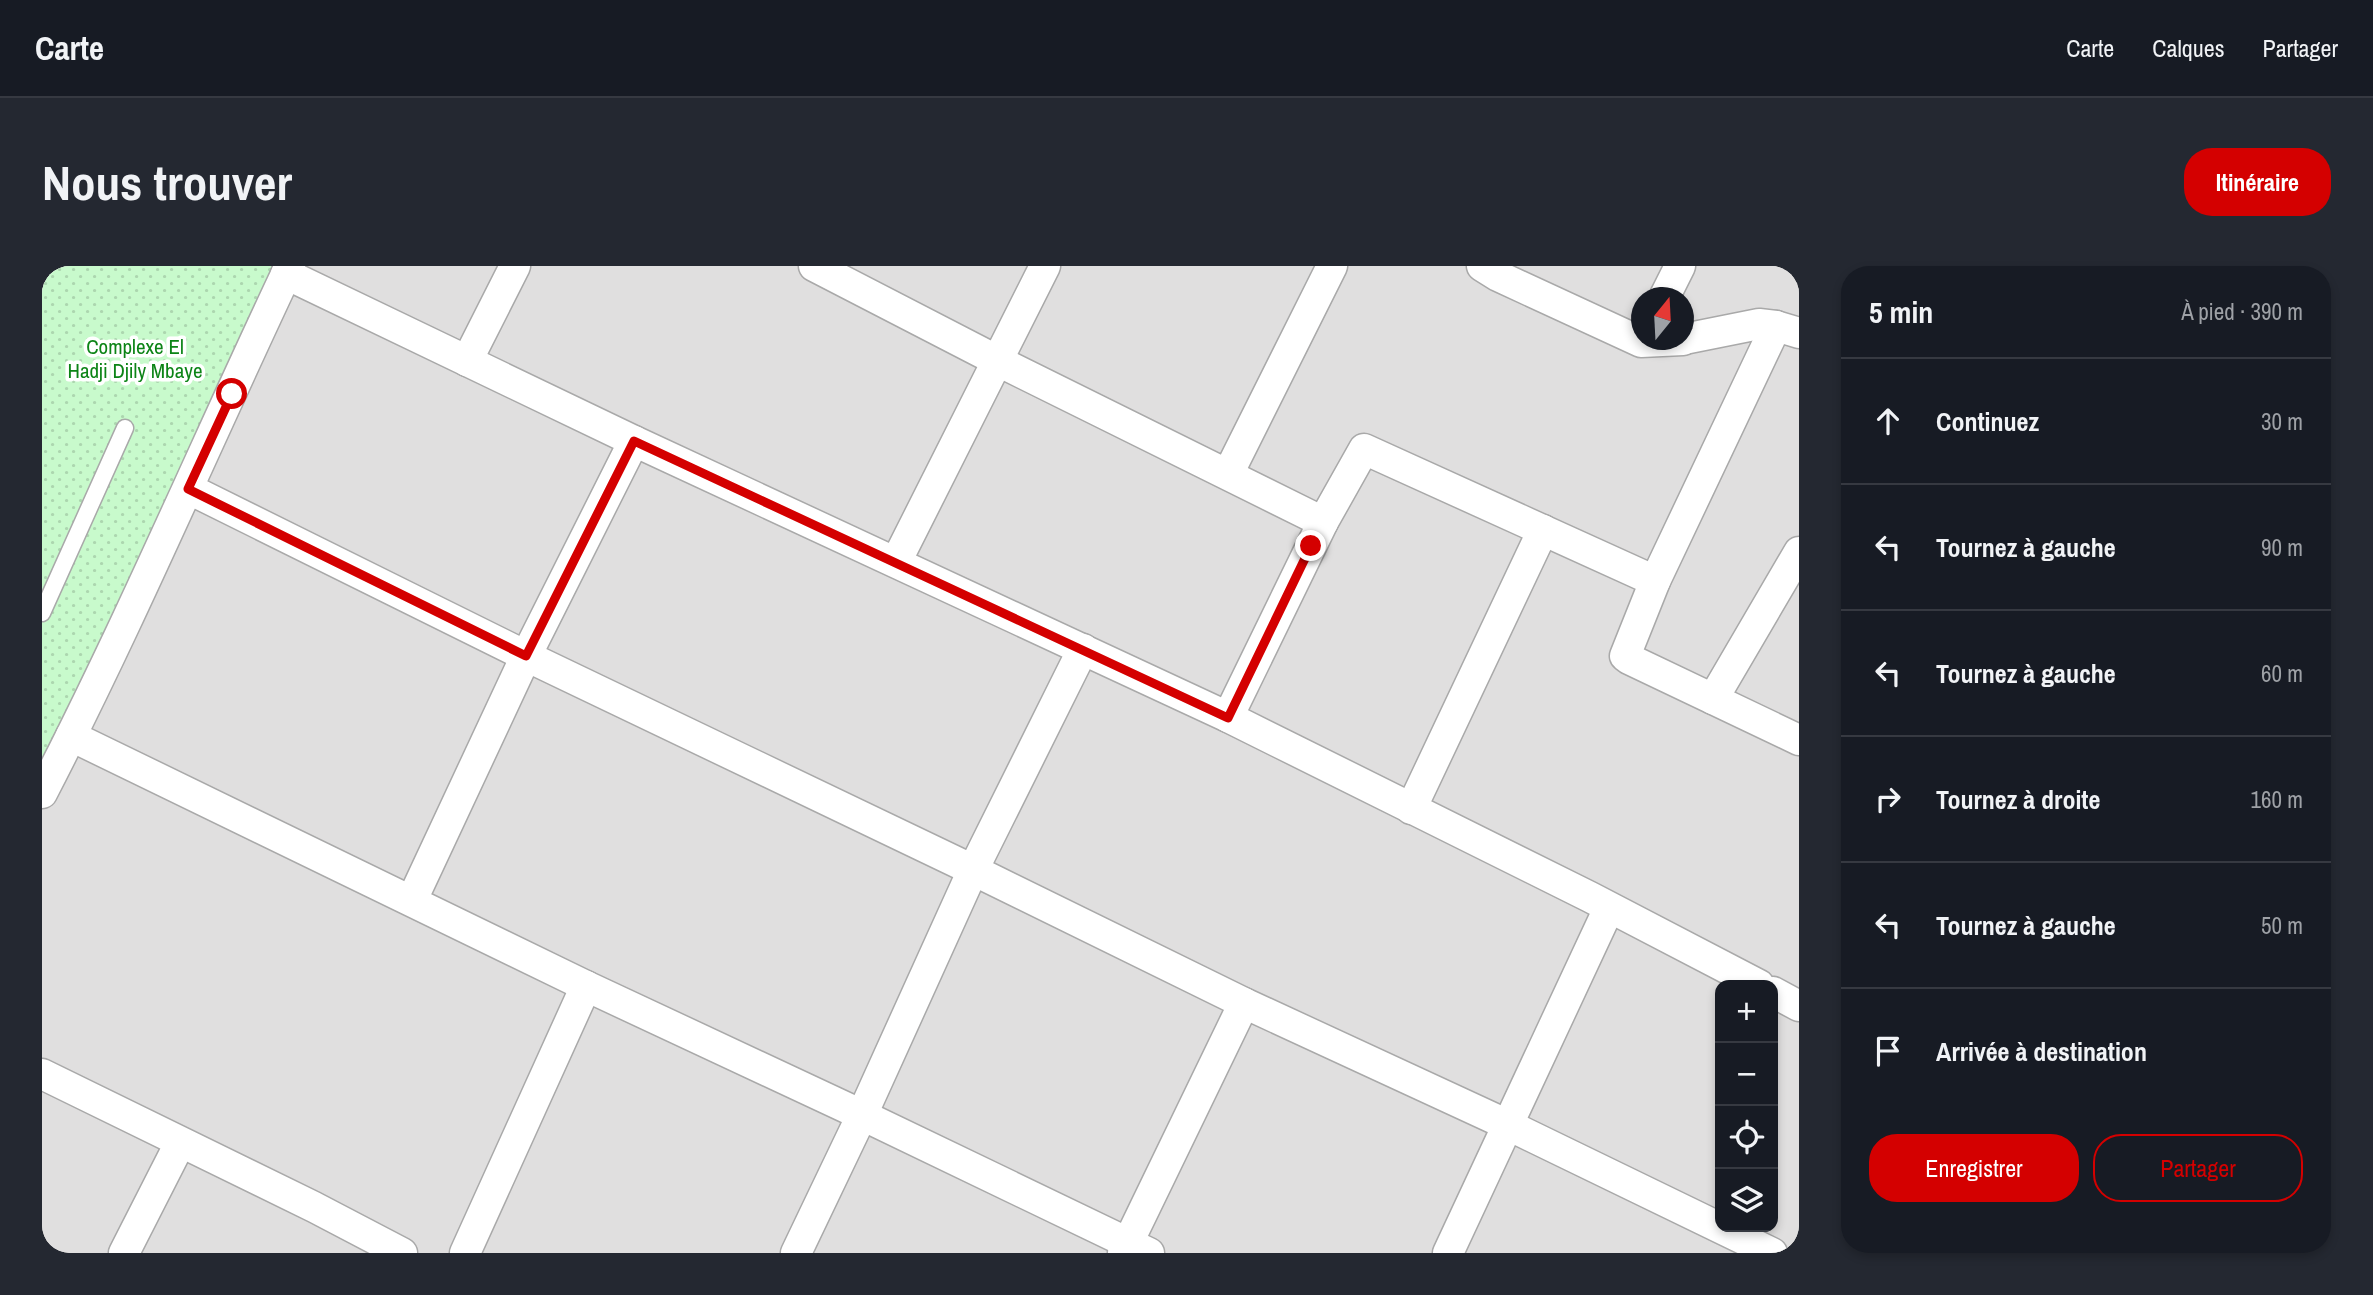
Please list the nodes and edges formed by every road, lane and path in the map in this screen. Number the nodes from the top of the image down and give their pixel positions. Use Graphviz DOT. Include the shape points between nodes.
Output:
graph roads {
  1 [pos="515,266"];
  2 [pos="814,266"];
  3 [pos="1045,266"];
  4 [pos="1332,266"];
  5 [pos="1482,266"];
  6 [pos="1680,266"];
  7 [pos="288,270"];
  8 [pos="1670,287"];
  9 [pos="1787,329"];
  10 [pos="1631,336"];
  11 [pos="1694,337"];
  12 [pos="467,361"];
  13 [pos="998,361"];
  14 [pos="125,428"];
  15 [pos="634,441"];
  16 [pos="1228,474"];
  17 [pos="188,489"];
  18 [pos="1323,522"];
  19 [pos="1543,530"];
  20 [pos="1799,552"];
  21 [pos="895,562"];
  22 [pos="1655,581"];
  23 [pos="42,613"];
  24 [pos="1083,649"];
  25 [pos="526,656"];
  26 [pos="1713,699"];
  27 [pos="1228,718"];
  28 [pos="71,736"];
  29 [pos="1799,740"];
  30 [pos="42,793"];
  31 [pos="1411,809"];
  32 [pos="973,870"];
  33 [pos="412,900"];
  34 [pos="1609,908"];
  35 [pos="1749,980"];
  36 [pos="586,986"];
  37 [pos="1778,995"];
  38 [pos="1244,1003"];
  39 [pos="1799,1006"];
  40 [pos="42,1074"];
  41 [pos="862,1115"];
  42 [pos="1508,1125"];
  43 [pos="180,1143"];
  44 [pos="1134,1250"];
  45 [pos="124,1253"];
  46 [pos="402,1253"];
  47 [pos="465,1253"];
  48 [pos="796,1253"];
  49 [pos="1448,1253"];
  50 [pos="1772,1253"];
  1 -- 12 [label="street"];
  2 -- 13 [label="street"];
  3 -- 13 [label="street"];
  4 -- 16 [label="street"];
  5 -- 10 [label="street"];
  6 -- 8 [label="street"];
  7 -- 12 [label="street"];
  7 -- 17 [label="street"];
  9 -- 11 [label="street" via="1759,324"];
  9 -- 22 [label="street"];
  12 -- 15 [label="street"];
  13 -- 16 [label="street"];
  13 -- 21 [label="street"];
  14 -- 23 [label="lane"];
  15 -- 21 [label="street"];
  15 -- 25 [label="street"];
  16 -- 18 [label="street"];
  17 -- 25 [label="street"];
  17 -- 28 [label="street"];
  18 -- 19 [label="street" via="1363,449"];
  18 -- 27 [label="street"];
  19 -- 22 [label="street"];
  19 -- 31 [label="street"];
  20 -- 26 [label="street"];
  21 -- 24 [label="street"];
  22 -- 26 [label="street" via="1626,657"];
  24 -- 27 [label="street"];
  24 -- 32 [label="street"];
  25 -- 32 [label="street"];
  25 -- 33 [label="street"];
  26 -- 29 [label="street"];
  27 -- 31 [label="street"];
  28 -- 30 [label="street"];
  28 -- 33 [label="street"];
  31 -- 34 [label="street"];
  32 -- 38 [label="street"];
  32 -- 41 [label="street"];
  33 -- 36 [label="street"];
  34 -- 35 [label="street"];
  34 -- 42 [label="street"];
  36 -- 41 [label="street"];
  36 -- 47 [label="street"];
  37 -- 39 [label="street"];
  38 -- 42 [label="street"];
  38 -- 44 [label="street"];
  40 -- 43 [label="street"];
  41 -- 44 [label="street"];
  41 -- 48 [label="street"];
  42 -- 49 [label="street"];
  42 -- 50 [label="street"];
  43 -- 45 [label="street"];
  43 -- 46 [label="street"];
}
